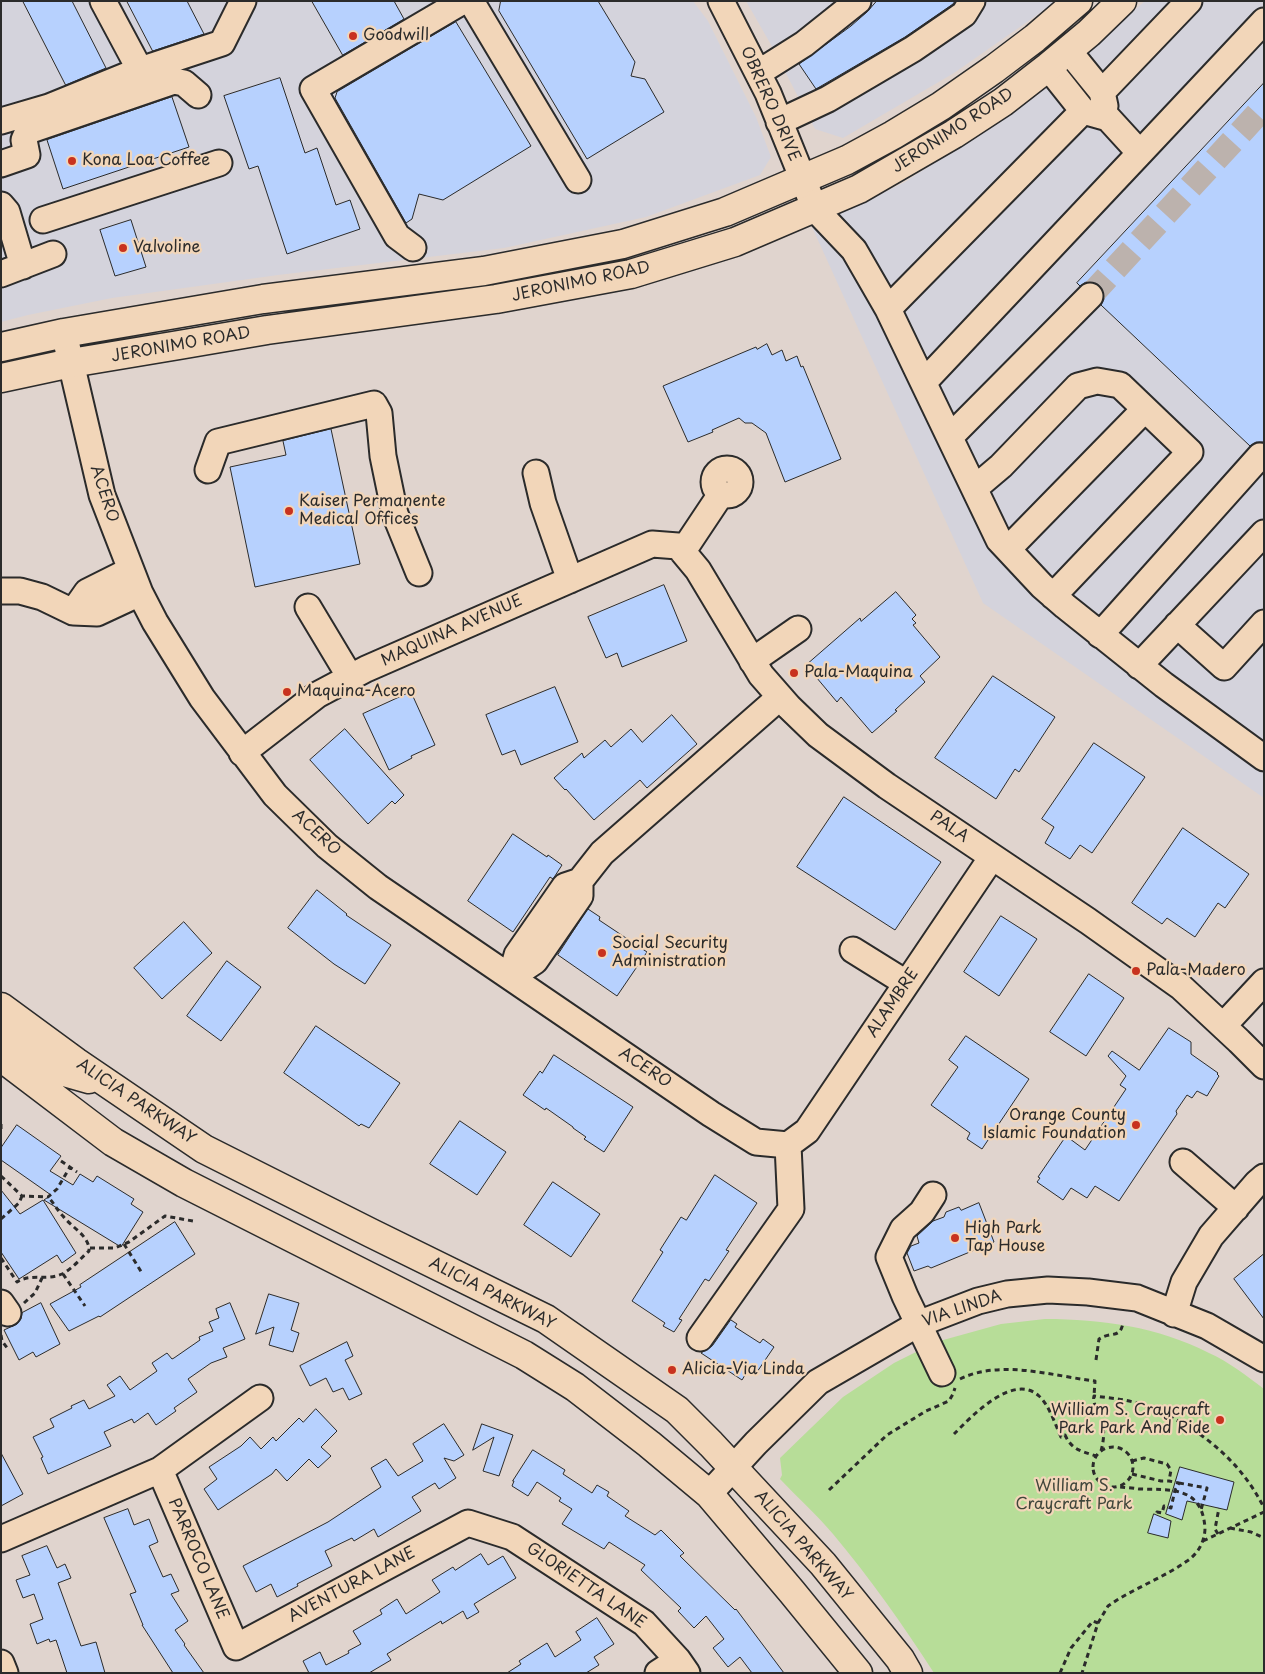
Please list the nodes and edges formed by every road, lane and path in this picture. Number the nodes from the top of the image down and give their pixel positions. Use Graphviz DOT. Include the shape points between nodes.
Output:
graph roads {
  1 [pos="102,1"];
  2 [pos="243,1"];
  3 [pos="463,1"];
  4 [pos="471,1"];
  5 [pos="721,1"];
  6 [pos="858,1"];
  7 [pos="972,1"];
  8 [pos="1078,1"];
  9 [pos="1122,1"];
  10 [pos="1189,1"];
  11 [pos="1264,21"];
  12 [pos="1058,59"];
  13 [pos="140,70"];
  14 [pos="758,73"];
  15 [pos="1102,92"];
  16 [pos="198,95"];
  17 [pos="1083,110"];
  18 [pos="1108,118"];
  19 [pos="1,122"];
  20 [pos="779,122"];
  21 [pos="1140,153"];
  22 [pos="219,163"];
  23 [pos="1,164"];
  24 [pos="578,180"];
  25 [pos="803,180"];
  26 [pos="1,205"];
  27 [pos="815,209"];
  28 [pos="43,220"];
  29 [pos="413,248"];
  30 [pos="53,254"];
  31 [pos="12,270"];
  32 [pos="1090,296"];
  33 [pos="888,310"];
  34 [pos="64,333"];
  35 [pos="1,346"];
  36 [pos="71,363"];
  37 [pos="1,378"];
  38 [pos="924,382"];
  39 [pos="1145,409"];
  40 [pos="950,437"];
  41 [pos="1260,456"];
  42 [pos="208,470"];
  43 [pos="536,473"];
  44 [pos="975,488"];
  45 [pos="721,494"];
  46 [pos="1264,533"];
  47 [pos="681,548"];
  48 [pos="1008,549"];
  49 [pos="420,573"];
  50 [pos="570,580"];
  51 [pos="136,582"];
  52 [pos="1,590"];
  53 [pos="1054,596"];
  54 [pos="308,607"];
  55 [pos="1264,623"];
  56 [pos="1177,625"];
  57 [pos="798,629"];
  58 [pos="1100,635"];
  59 [pos="752,661"];
  60 [pos="1138,666"];
  61 [pos="350,677"];
  62 [pos="780,697"];
  63 [pos="242,753"];
  64 [pos="1264,758"];
  65 [pos="992,856"];
  66 [pos="853,950"];
  67 [pos="511,977"];
  68 [pos="1264,982"];
  69 [pos="906,983"];
  70 [pos="1,1008"];
  71 [pos="1,1031"];
  72 [pos="1231,1034"];
  73 [pos="1,1056"];
  74 [pos="1264,1066"];
  75 [pos="110,1085"];
  76 [pos="1,1124"];
  77 [pos="1,1130"];
  78 [pos="788,1145"];
  79 [pos="61,1161"];
  80 [pos="1183,1162"];
  81 [pos="70,1167"];
  82 [pos="77,1172"];
  83 [pos="1,1176"];
  84 [pos="1264,1177"];
  85 [pos="22,1196"];
  86 [pos="933,1196"];
  87 [pos="48,1197"];
  88 [pos="1236,1208"];
  89 [pos="1,1219"];
  90 [pos="193,1221"];
  91 [pos="124,1244"];
  92 [pos="90,1248"];
  93 [pos="1,1258"];
  94 [pos="142,1273"];
  95 [pos="63,1274"];
  96 [pos="85,1306"];
  97 [pos="1174,1314"];
  98 [pos="3,1317"];
  99 [pos="1123,1322"];
  100 [pos="918,1324"];
  101 [pos="700,1338"];
  102 [pos="8,1350"];
  103 [pos="1096,1360"];
  104 [pos="1264,1360"];
  105 [pos="942,1373"];
  106 [pos="1094,1396"];
  107 [pos="260,1398"];
  108 [pos="954,1434"];
  109 [pos="1101,1451"];
  110 [pos="1096,1456"];
  111 [pos="1132,1461"];
  112 [pos="733,1468"];
  113 [pos="160,1470"];
  114 [pos="1132,1474"];
  115 [pos="1169,1480"];
  116 [pos="1179,1483"];
  117 [pos="1116,1487"];
  118 [pos="828,1490"];
  119 [pos="1175,1490"];
  120 [pos="709,1494"];
  121 [pos="1219,1508"];
  122 [pos="1264,1508"];
  123 [pos="1200,1511"];
  124 [pos="1264,1512"];
  125 [pos="1156,1515"];
  126 [pos="468,1523"];
  127 [pos="1230,1528"];
  128 [pos="1218,1534"];
  129 [pos="1264,1538"];
  130 [pos="1,1539"];
  131 [pos="1203,1541"];
  132 [pos="1098,1623"];
  133 [pos="236,1647"];
  134 [pos="1,1663"];
  135 [pos="674,1669"];
  136 [pos="5,1673"];
  137 [pos="858,1673"];
  138 [pos="908,1673"];
  139 [pos="1060,1673"];
  140 [pos="1082,1673"];
  1 -- 13 [label="street"];
  2 -- 13 [label="street" via="222,43"];
  3 -- 29 [label="street" via="313,89 397,236"];
  4 -- 24 [label="street"];
  5 -- 14 [label="street, OBRERO DRIVE"];
  6 -- 14 [label="street" via="804,44"];
  7 -- 20 [label="street" via="964,14 913,49 828,99"];
  8 -- 25 [label="main road, JERONIMO ROAD" via="1035,38 941,106 847,160"];
  9 -- 12 [label="main road, JERONIMO ROAD"];
  10 -- 15 [label="street"];
  11 -- 21 [label="street"];
  12 -- 15 [label="street"];
  12 -- 17 [label="street"];
  12 -- 27 [label="main road, JERONIMO ROAD" via="1003,102 954,134 859,189"];
  13 -- 19 [label="street" via="49,107"];
  14 -- 20 [label="street, OBRERO DRIVE"];
  15 -- 18 [label="street"];
  16 -- 23 [label="street" via="184,83 174,81 28,131 24,140 27,154"];
  17 -- 18 [label="street"];
  17 -- 33 [label="street"];
  18 -- 21 [label="street"];
  20 -- 25 [label="street, OBRERO DRIVE"];
  21 -- 38 [label="street"];
  22 -- 28 [label="street"];
  25 -- 27 [label="street, OBRERO DRIVE"];
  25 -- 34 [label="main road, JERONIMO ROAD" via="725,212 624,244 484,271 262,299"];
  26 -- 31 [label="street" via="7,212"];
  27 -- 33 [label="street" via="854,250"];
  27 -- 36 [label="main road, JERONIMO ROAD" via="735,242 631,274 496,299 267,330"];
  30 -- 31 [label="street"];
  32 -- 40 [label="street"];
  33 -- 38 [label="street"];
  34 -- 35 [label="main road, JERONIMO ROAD"];
  34 -- 36 [label="street, ACERO"];
  36 -- 37 [label="main road, JERONIMO ROAD"];
  36 -- 51 [label="street, ACERO" via="102,495"];
  38 -- 40 [label="street"];
  39 -- 44 [label="street" via="1120,385 1097,381 1078,386 1001,466"];
  39 -- 48 [label="street"];
  39 -- 53 [label="street" via="1190,452"];
  40 -- 44 [label="street"];
  41 -- 58 [label="street"];
  42 -- 49 [label="street" via="218,442 374,404 380,413 383,456 395,514"];
  43 -- 50 [label="street"];
  44 -- 48 [label="street" via="1000,540"];
  45 -- 47 [label="street"];
  46 -- 56 [label="street"];
  47 -- 50 [label="street, MAQUINA AVENUE" via="652,544"];
  47 -- 59 [label="street, PALA" via="698,570"];
  48 -- 53 [label="street"];
  50 -- 61 [label="street, MAQUINA AVENUE"];
  51 -- 52 [label="street" via="87,592 73,612 42,597"];
  51 -- 63 [label="street, ACERO" via="155,622 202,698"];
  53 -- 58 [label="street"];
  54 -- 61 [label="street"];
  55 -- 56 [label="street" via="1224,667"];
  56 -- 60 [label="street"];
  57 -- 59 [label="street"];
  58 -- 60 [label="street"];
  59 -- 62 [label="street, PALA"];
  60 -- 64 [label="street"];
  61 -- 63 [label="street, MAQUINA AVENUE" via="317,694"];
  62 -- 65 [label="street, PALA" via="818,734 887,786"];
  62 -- 67 [label="street" via="602,854 580,881 565,886 517,955"];
  63 -- 67 [label="street, ACERO" via="275,795 327,846 378,887"];
  65 -- 69 [label="street, ALAMBRE"];
  65 -- 72 [label="street, PALA" via="1181,987"];
  66 -- 69 [label="street"];
  67 -- 78 [label="street, ACERO" via="756,1142"];
  68 -- 72 [label="street"];
  69 -- 78 [label="street, ALAMBRE" via="807,1131"];
  70 -- 75 [label="main road, ALICIA PARKWAY"];
  71 -- 75 [label="main road" via="46,1067"];
  72 -- 74 [label="street, PALA"];
  73 -- 120 [label="main road" via="113,1142 184,1183 524,1355 575,1387"];
  75 -- 112 [label="main road, ALICIA PARKWAY" via="204,1149 546,1319 677,1410"];
  76 -- 77 [label="path"];
  78 -- 101 [label="street" via="791,1210"];
  79 -- 81 [label="path"];
  80 -- 88 [label="street"];
  81 -- 82 [label="path"];
  81 -- 87 [label="path" via="57,1189"];
  83 -- 85 [label="path"];
  84 -- 88 [label="street"];
  85 -- 87 [label="path"];
  85 -- 89 [label="path" via="19,1203"];
  86 -- 100 [label="street" via="922,1212 903,1229 889,1257"];
  87 -- 92 [label="path"];
  88 -- 97 [label="street" via="1211,1236 1184,1282"];
  90 -- 91 [label="path" via="165,1216"];
  91 -- 92 [label="path"];
  91 -- 94 [label="path"];
  92 -- 95 [label="path"];
  93 -- 95 [label="path" via="17,1282 25,1276 42,1278"];
  95 -- 96 [label="path"];
  97 -- 100 [label="street, VIA LINDA" via="1137,1298 1048,1290 978,1301"];
  97 -- 104 [label="street, VIA LINDA" via="1206,1326"];
  98 -- 102 [label="path" via="2,1341"];
  99 -- 103 [label="path" via="1122,1331 1099,1339"];
  100 -- 105 [label="street"];
  100 -- 112 [label="street, VIA LINDA" via="818,1382"];
  106 -- 109 [label="path" via="1104,1430"];
  106 -- 118 [label="path" via="1095,1381 1026,1370 995,1370 964,1377 957,1381 949,1401 887,1435"];
  106 -- 122 [label="path" via="1138,1404 1205,1438 1226,1456 1255,1490"];
  107 -- 113 [label="street"];
  108 -- 110 [label="path" via="987,1403 1009,1392 1031,1391 1039,1396 1061,1436 1065,1435 1069,1444"];
  109 -- 110 [label="path"];
  109 -- 111 [label="path" via="1119,1448"];
  110 -- 117 [label="path" via="1093,1468 1098,1480"];
  111 -- 114 [label="path"];
  111 -- 115 [label="path" via="1144,1458 1167,1464 1171,1470"];
  112 -- 120 [label="street, VIA LINDA"];
  112 -- 138 [label="main road, ALICIA PARKWAY" via="823,1564"];
  113 -- 130 [label="street"];
  113 -- 133 [label="street, PARROCO LANE"];
  114 -- 115 [label="path"];
  114 -- 117 [label="path"];
  115 -- 116 [label="path"];
  116 -- 119 [label="path"];
  116 -- 123 [label="path" via="1207,1488"];
  117 -- 119 [label="path"];
  119 -- 123 [label="path" via="1188,1494"];
  119 -- 125 [label="path" via="1171,1508 1164,1506 1162,1513 1157,1512"];
  120 -- 137 [label="main road"];
  121 -- 128 [label="path"];
  123 -- 131 [label="path" via="1205,1531"];
  124 -- 127 [label="path"];
  126 -- 133 [label="street, AVENTURA LANE"];
  126 -- 135 [label="street, GLORIETTA LANE" via="512,1537 644,1623"];
  127 -- 128 [label="path"];
  127 -- 129 [label="path"];
  128 -- 131 [label="path"];
  131 -- 132 [label="path" via="1189,1560 1108,1606"];
  132 -- 139 [label="path" via="1093,1622 1071,1648"];
  132 -- 140 [label="path"];
  134 -- 136 [label="street"];
}
